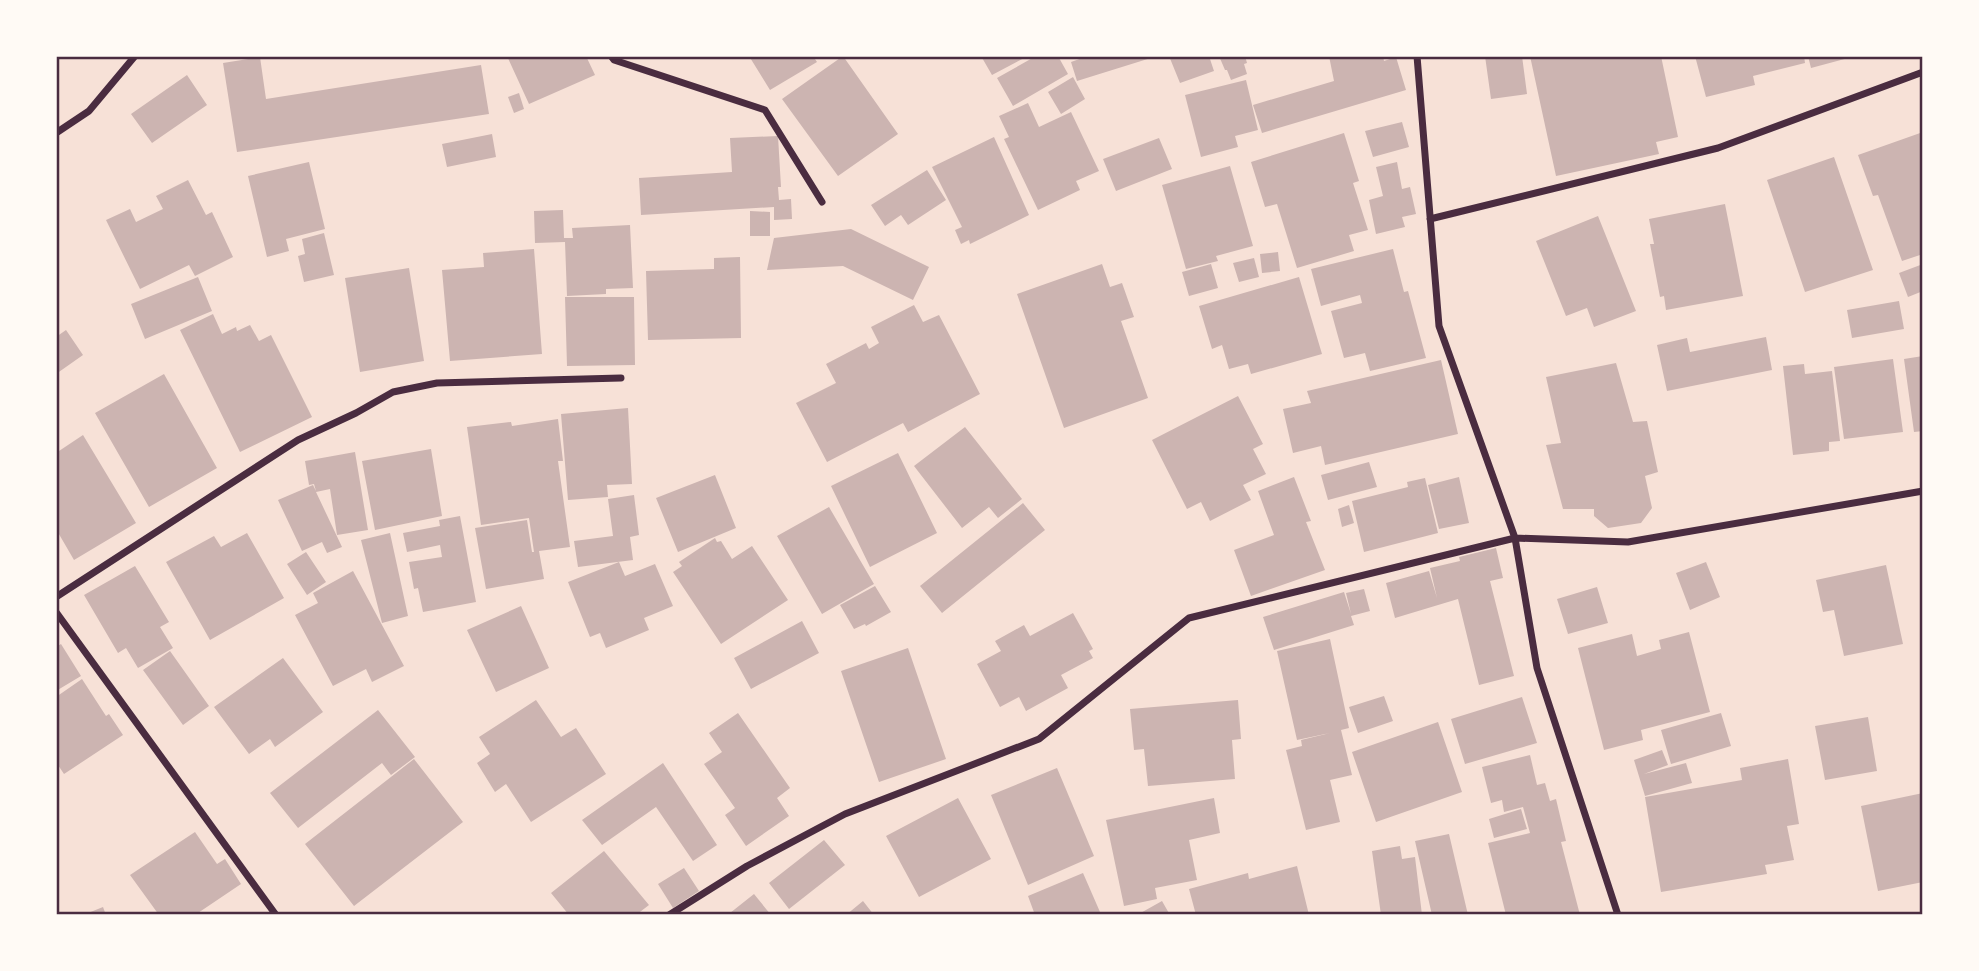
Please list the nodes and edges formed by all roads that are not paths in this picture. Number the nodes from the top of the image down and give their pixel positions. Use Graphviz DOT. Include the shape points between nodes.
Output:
graph roads {
  1 [pos="135,56"];
  2 [pos="611,56"];
  3 [pos="1417,56"];
  4 [pos="1923,72"];
  5 [pos="56,133"];
  6 [pos="821,202"];
  7 [pos="1430,219"];
  8 [pos="621,378"];
  9 [pos="1923,491"];
  10 [pos="1515,538"];
  11 [pos="56,597"];
  12 [pos="56,612"];
  13 [pos="276,915"];
  14 [pos="669,915"];
  15 [pos="1618,915"];
  1 -- 5 [label="street" via="89,111"];
  2 -- 6 [label="street" via="765,110"];
  3 -- 7 [label="street"];
  4 -- 7 [label="street" via="1718,148"];
  7 -- 10 [label="street" via="1439,326"];
  8 -- 11 [label="street" via="437,383 393,392 299,440"];
  9 -- 10 [label="street" via="1628,542"];
  10 -- 14 [label="street" via="1189,618 1039,739 845,814 747,866"];
  10 -- 15 [label="street" via="1536,668"];
  12 -- 13 [label="street"];
}
